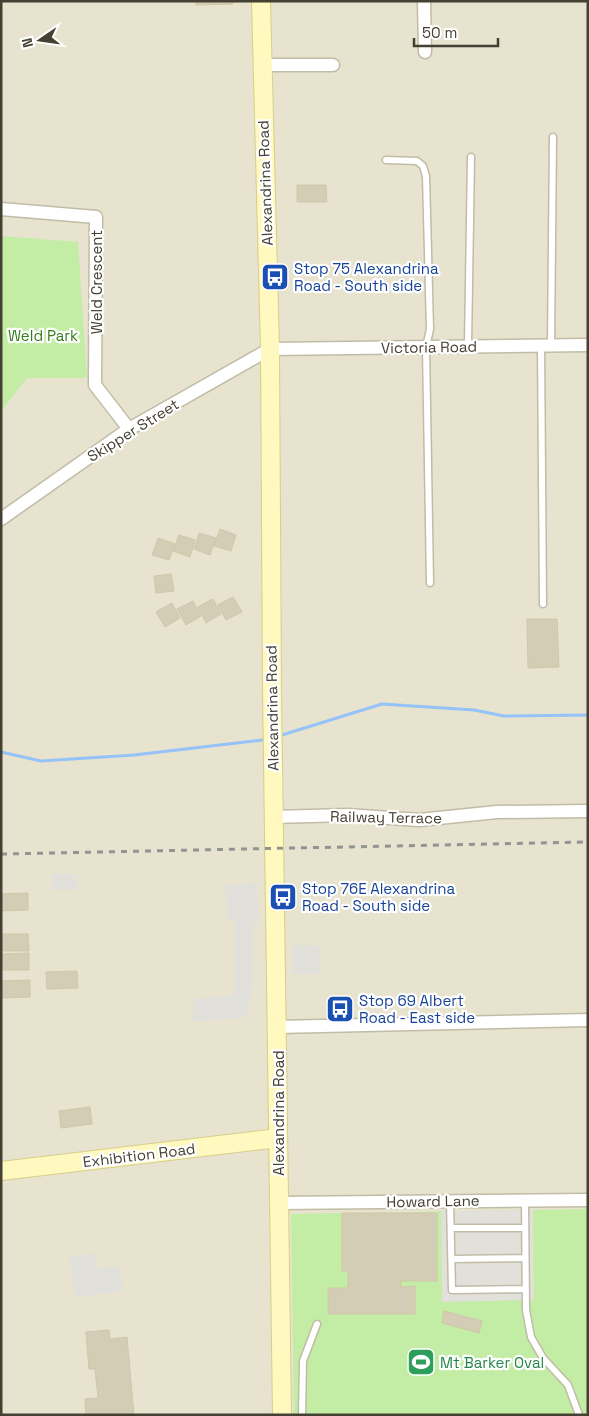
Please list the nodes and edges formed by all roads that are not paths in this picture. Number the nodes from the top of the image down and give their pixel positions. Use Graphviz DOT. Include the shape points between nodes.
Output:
graph roads {
  1 [pos="261,1"];
  2 [pos="424,1"];
  3 [pos="425,52"];
  4 [pos="262,65"];
  5 [pos="333,65"];
  6 [pos="553,137"];
  7 [pos="471,157"];
  8 [pos="386,160"];
  9 [pos="1,209"];
  10 [pos="588,344"];
  11 [pos="546,345"];
  12 [pos="468,346"];
  13 [pos="426,347"];
  14 [pos="270,349"];
  15 [pos="129,429"];
  16 [pos="1,519"];
  17 [pos="430,583"];
  18 [pos="543,604"];
  19 [pos="588,811"];
  20 [pos="274,817"];
  21 [pos="588,1020"];
  22 [pos="278,1027"];
  23 [pos="278,1138"];
  24 [pos="1,1171"];
  25 [pos="525,1200"];
  26 [pos="588,1200"];
  27 [pos="450,1201"];
  28 [pos="278,1203"];
  29 [pos="451,1228"];
  30 [pos="525,1228"];
  31 [pos="525,1258"];
  32 [pos="452,1259"];
  33 [pos="526,1289"];
  34 [pos="318,1324"];
  35 [pos="282,1415"];
  36 [pos="302,1415"];
  37 [pos="579,1415"];
  1 -- 4 [label="main road, Alexandrina Road"];
  2 -- 3 [label="street"];
  4 -- 5 [label="street"];
  4 -- 14 [label="main road, Alexandrina Road"];
  6 -- 11 [label="lane"];
  7 -- 12 [label="lane"];
  8 -- 13 [label="lane" via="417,161 425,170 430,329"];
  9 -- 15 [label="street, Weld Crescent" via="96,217 95,385"];
  10 -- 11 [label="street, Victoria Road"];
  11 -- 12 [label="street, Victoria Road"];
  11 -- 18 [label="lane"];
  12 -- 13 [label="street, Victoria Road"];
  13 -- 14 [label="street, Victoria Road"];
  13 -- 17 [label="lane"];
  14 -- 15 [label="street, Skipper Street"];
  14 -- 20 [label="main road, Alexandrina Road"];
  15 -- 16 [label="street, Skipper Street"];
  19 -- 20 [label="street, Railway Terrace" via="497,812 419,820 347,816"];
  20 -- 22 [label="main road, Alexandrina Road"];
  21 -- 22 [label="street"];
  22 -- 23 [label="main road, Alexandrina Road"];
  23 -- 24 [label="main road, Exhibition Road"];
  23 -- 28 [label="main road, Alexandrina Road"];
  25 -- 26 [label="street, Howard Lane"];
  25 -- 27 [label="street, Howard Lane"];
  25 -- 30 [label="lane"];
  27 -- 28 [label="street, Howard Lane"];
  27 -- 29 [label="lane"];
  28 -- 35 [label="main road, Alexandrina Road"];
  29 -- 30 [label="lane"];
  29 -- 32 [label="lane"];
  30 -- 31 [label="lane"];
  31 -- 32 [label="lane"];
  31 -- 33 [label="lane"];
  32 -- 33 [label="lane" via="452,1290"];
  33 -- 37 [label="lane" via="531,1337 543,1358 568,1385"];
  34 -- 36 [label="lane" via="303,1362"];
}
